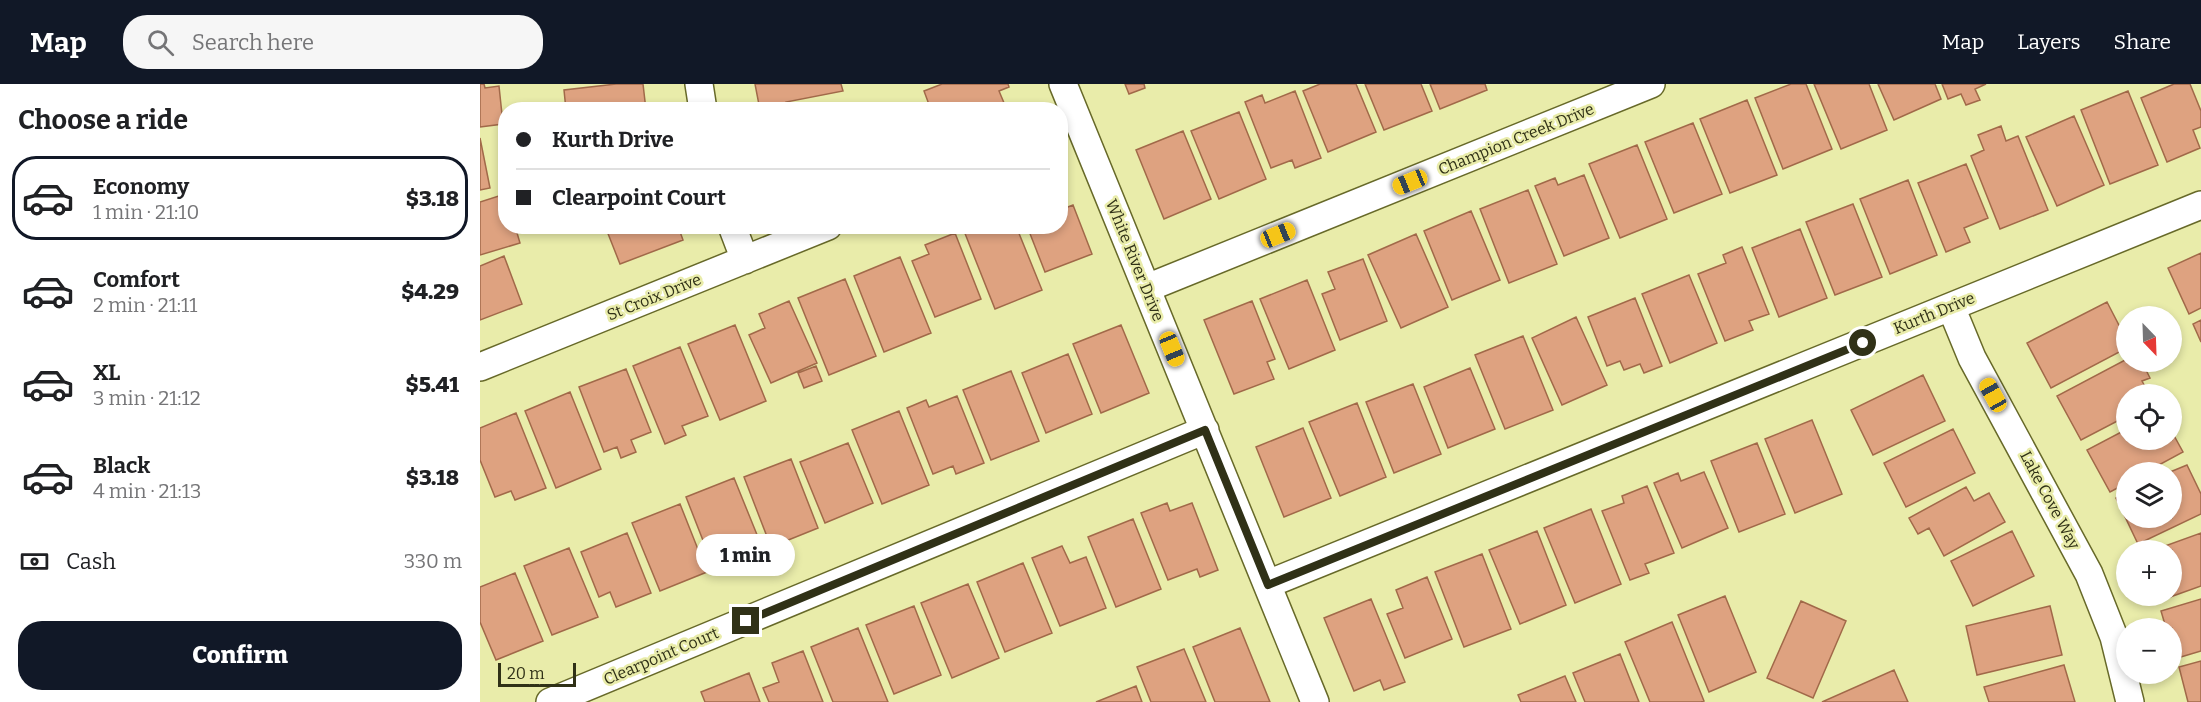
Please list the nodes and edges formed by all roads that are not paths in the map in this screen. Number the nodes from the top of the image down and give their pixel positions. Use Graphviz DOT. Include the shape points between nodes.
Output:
graph roads {
  1 [pos="699,84"];
  2 [pos="1064,84"];
  3 [pos="1651,84"];
  4 [pos="701,102"];
  5 [pos="1066,102"];
  6 [pos="1068,114"];
  7 [pos="1070,129"];
  8 [pos="2201,205"];
  9 [pos="735,234"];
  10 [pos="808,234"];
  11 [pos="745,260"];
  12 [pos="1147,288"];
  13 [pos="1951,307"];
  14 [pos="480,367"];
  15 [pos="1205,430"];
  16 [pos="1268,585"];
  17 [pos="550,702"];
  18 [pos="1316,702"];
  19 [pos="2130,702"];
  1 -- 4 [label="street"];
  2 -- 5 [label="street, White River Drive"];
  3 -- 12 [label="street, Champion Creek Drive"];
  6 -- 7 [label="street, White River Drive"];
  7 -- 12 [label="street, White River Drive"];
  8 -- 13 [label="street, Kurth Drive"];
  9 -- 11 [label="street"];
  10 -- 11 [label="street, St Croix Drive"];
  11 -- 14 [label="street, St Croix Drive"];
  12 -- 15 [label="street, White River Drive"];
  13 -- 16 [label="street, Kurth Drive"];
  13 -- 19 [label="street, Lake Cove Way" via="1972,358 2090,574 2114,637"];
  15 -- 16 [label="street, White River Drive"];
  15 -- 17 [label="street, Clearpoint Court"];
  16 -- 18 [label="street, White River Drive"];
}
